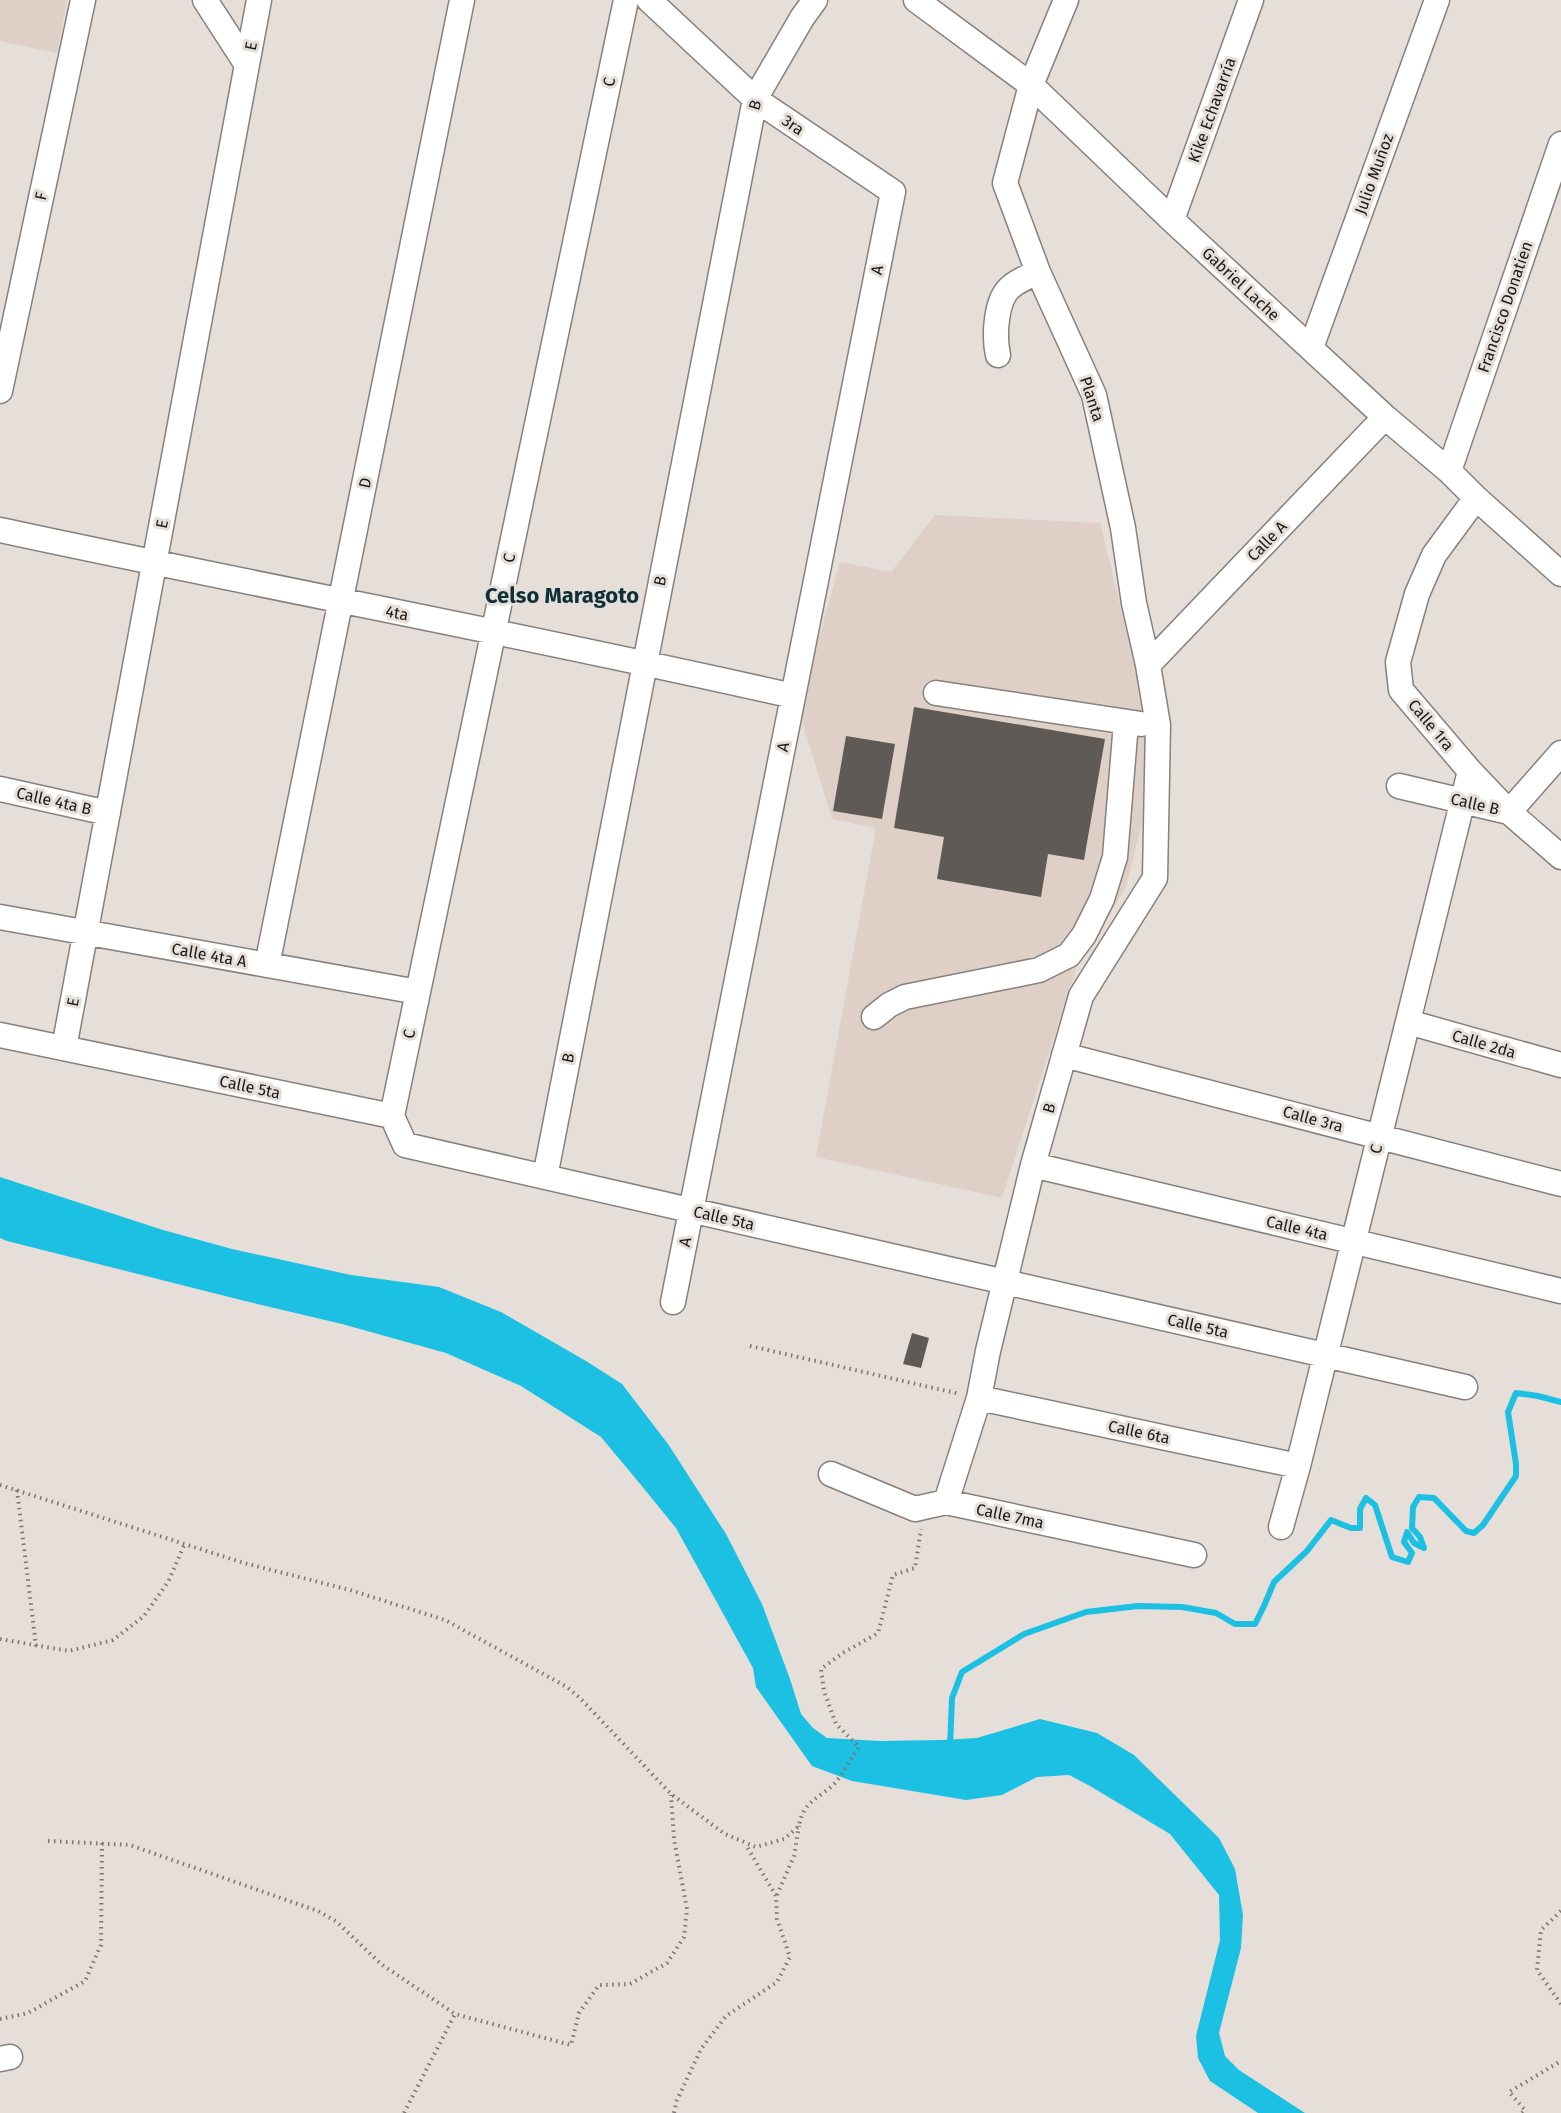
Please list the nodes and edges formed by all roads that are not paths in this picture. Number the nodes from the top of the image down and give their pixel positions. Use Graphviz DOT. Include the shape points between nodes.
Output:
graph roads {
  1 [pos="83,0"];
  2 [pos="205,0"];
  3 [pos="259,0"];
  4 [pos="462,0"];
  5 [pos="627,0"];
  6 [pos="649,0"];
  7 [pos="815,0"];
  8 [pos="916,0"];
  9 [pos="1066,0"];
  10 [pos="1251,0"];
  11 [pos="1437,0"];
  12 [pos="247,65"];
  13 [pos="1031,85"];
  14 [pos="755,99"];
  15 [pos="1561,144"];
  16 [pos="893,192"];
  17 [pos="1172,220"];
  18 [pos="1038,272"];
  19 [pos="1311,348"];
  20 [pos="998,355"];
  21 [pos="0,391"];
  22 [pos="1385,417"];
  23 [pos="1449,471"];
  24 [pos="1476,498"];
  25 [pos="0,530"];
  26 [pos="154,564"];
  27 [pos="1561,574"];
  28 [pos="341,602"];
  29 [pos="494,632"];
  30 [pos="645,662"];
  31 [pos="1148,665"];
  32 [pos="936,693"];
  33 [pos="793,696"];
  34 [pos="1126,723"];
  35 [pos="1158,725"];
  36 [pos="1561,753"];
  37 [pos="1470,771"];
  38 [pos="1399,786"];
  39 [pos="0,789"];
  40 [pos="1463,801"];
  41 [pos="1509,812"];
  42 [pos="108,813"];
  43 [pos="1561,857"];
  44 [pos="0,917"];
  45 [pos="86,932"];
  46 [pos="267,965"];
  47 [pos="418,992"];
  48 [pos="874,1017"];
  49 [pos="1408,1022"];
  50 [pos="0,1035"];
  51 [pos="64,1048"];
  52 [pos="1064,1055"];
  53 [pos="1561,1065"];
  54 [pos="392,1116"];
  55 [pos="1379,1137"];
  56 [pos="1033,1165"];
  57 [pos="546,1177"];
  58 [pos="1561,1184"];
  59 [pos="691,1211"];
  60 [pos="1353,1242"];
  61 [pos="1006,1282"];
  62 [pos="1561,1291"];
  63 [pos="673,1302"];
  64 [pos="1325,1355"];
  65 [pos="1465,1387"];
  66 [pos="979,1398"];
  67 [pos="1298,1466"];
  68 [pos="831,1474"];
  69 [pos="935,1505"];
  70 [pos="1281,1527"];
  71 [pos="1194,1555"];
  1 -- 21 [label="street, F"];
  2 -- 12 [label="street"];
  3 -- 12 [label="street, E"];
  4 -- 28 [label="street, D"];
  5 -- 29 [label="street, C"];
  6 -- 14 [label="street, 3ra"];
  7 -- 14 [label="street, B"];
  8 -- 13 [label="street, Gabriel Lache"];
  9 -- 13 [label="street, Planta"];
  10 -- 17 [label="street, Kike Echavarría"];
  11 -- 19 [label="street, Julio Muñoz"];
  12 -- 26 [label="street, E"];
  13 -- 17 [label="street, Gabriel Lache"];
  13 -- 18 [label="street, Planta" via="1005,183"];
  14 -- 16 [label="street, 3ra"];
  14 -- 30 [label="street, B"];
  15 -- 23 [label="street, Francisco Donatien"];
  16 -- 33 [label="street, A"];
  17 -- 19 [label="street, Gabriel Lache"];
  18 -- 20 [label="street" via="1011,286 1002,298 995,338"];
  18 -- 31 [label="street, Planta" via="1094,395"];
  19 -- 22 [label="street, Gabriel Lache"];
  22 -- 23 [label="street, Gabriel Lache"];
  22 -- 31 [label="street, Calle A"];
  23 -- 24 [label="street, Gabriel Lache"];
  24 -- 27 [label="street, Gabriel Lache"];
  24 -- 37 [label="street, Calle 1ra" via="1434,555 1417,594 1398,662 1401,690"];
  25 -- 26 [label="street, 4ta"];
  26 -- 28 [label="street, 4ta"];
  26 -- 42 [label="street, E"];
  28 -- 29 [label="street, 4ta"];
  28 -- 46 [label="street, D"];
  29 -- 30 [label="street, 4ta"];
  29 -- 47 [label="street, C"];
  30 -- 33 [label="street, 4ta"];
  30 -- 57 [label="street, B"];
  31 -- 35 [label="street, Planta"];
  32 -- 34 [label="street"];
  33 -- 59 [label="street, A"];
  34 -- 35 [label="street"];
  34 -- 48 [label="street" via="1115,857 1102,899 1069,955 1039,970 905,997"];
  35 -- 52 [label="street, B" via="1155,878 1081,996"];
  36 -- 41 [label="street, Calle B"];
  37 -- 40 [label="street, C"];
  37 -- 41 [label="street, Calle 1ra"];
  38 -- 40 [label="street, Calle B"];
  39 -- 42 [label="street, Calle 4ta B"];
  40 -- 41 [label="street, Calle B"];
  40 -- 49 [label="street, C"];
  41 -- 43 [label="street, Calle 1ra"];
  42 -- 45 [label="street, E"];
  44 -- 45 [label="street, Calle 4ta A"];
  45 -- 46 [label="street, Calle 4ta A"];
  45 -- 51 [label="street, E"];
  46 -- 47 [label="street, Calle 4ta A"];
  47 -- 54 [label="street, C"];
  49 -- 53 [label="street, Calle 2da"];
  49 -- 55 [label="street, C"];
  50 -- 51 [label="street, Calle 5ta"];
  51 -- 54 [label="street, Calle 5ta"];
  52 -- 55 [label="street, Calle 3ra"];
  52 -- 56 [label="street, B"];
  54 -- 57 [label="street, Calle 5ta" via="405,1145"];
  55 -- 58 [label="street, Calle 3ra"];
  55 -- 60 [label="street, C"];
  56 -- 60 [label="street, Calle 4ta"];
  56 -- 61 [label="street, B"];
  57 -- 59 [label="street, Calle 5ta"];
  59 -- 61 [label="street, Calle 5ta"];
  59 -- 63 [label="street, A"];
  60 -- 62 [label="street, Calle 4ta"];
  60 -- 64 [label="street, C"];
  61 -- 64 [label="street, Calle 5ta"];
  61 -- 66 [label="street, B"];
  64 -- 65 [label="street, Calle 5ta"];
  64 -- 67 [label="street, C"];
  66 -- 67 [label="street, Calle 6ta"];
  66 -- 69 [label="street, B"];
  67 -- 70 [label="street, C"];
  68 -- 69 [label="street, Calle 7ma" via="915,1509"];
  69 -- 71 [label="street, Calle 7ma"];
}
